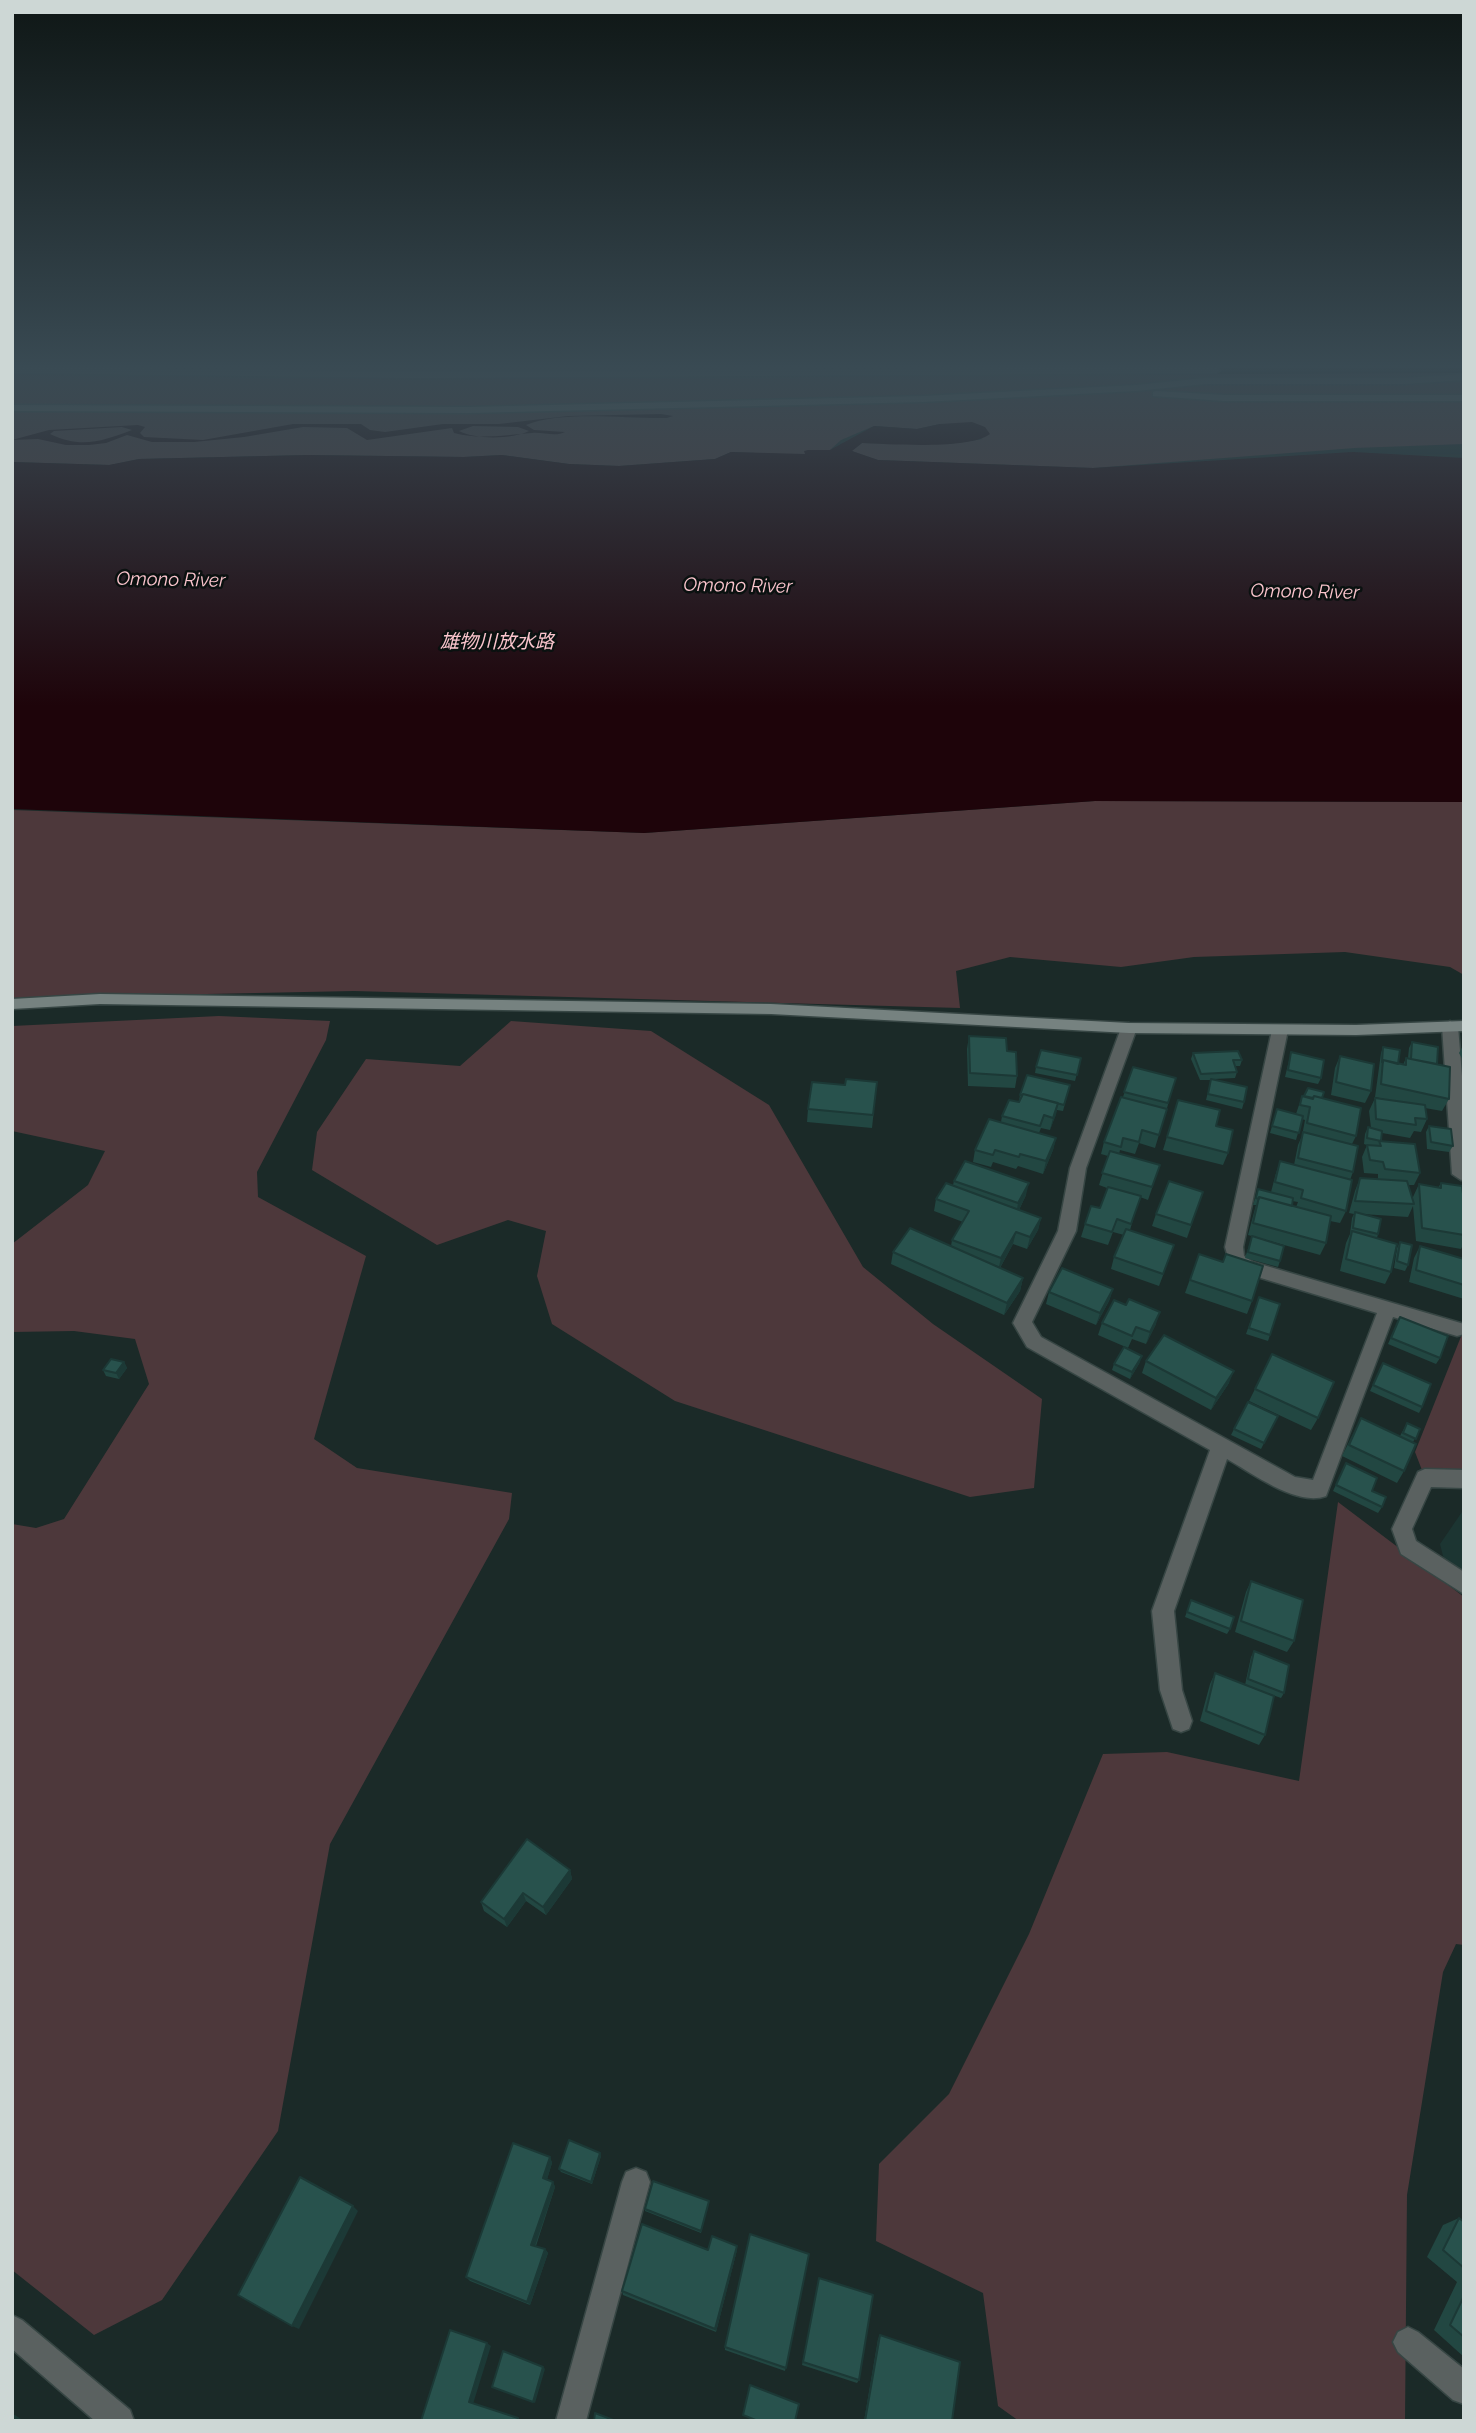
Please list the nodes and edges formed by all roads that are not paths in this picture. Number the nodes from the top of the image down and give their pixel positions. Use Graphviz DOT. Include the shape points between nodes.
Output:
graph roads {
  1 [pos="12,1004"];
  2 [pos="1457,1026"];
  3 [pos="1129,1028"];
  4 [pos="1280,1030"];
  5 [pos="1461,1174"];
  6 [pos="1388,1307"];
  7 [pos="1457,1329"];
  8 [pos="1221,1447"];
  9 [pos="1464,1479"];
  10 [pos="1464,1584"];
  11 [pos="1181,1721"];
  12 [pos="636,2182"];
  13 [pos="12,2330"];
  14 [pos="1408,2342"];
  15 [pos="1464,2389"];
  16 [pos="119,2421"];
  17 [pos="572,2421"];
  1 -- 3 [label="street" via="100,999 757,1009"];
  2 -- 4 [label="street"];
  2 -- 5 [label="street"];
  3 -- 4 [label="street"];
  3 -- 8 [label="street" via="1078,1168 1067,1231 1022,1323 1034,1342"];
  4 -- 6 [label="street" via="1234,1247 1236,1259 1247,1267"];
  6 -- 7 [label="street"];
  6 -- 8 [label="street" via="1319,1490 1291,1485"];
  8 -- 11 [label="street" via="1163,1611 1171,1690"];
  9 -- 10 [label="street" via="1425,1478 1402,1529 1408,1547"];
  12 -- 17 [label="street"];
  13 -- 16 [label="street"];
  14 -- 15 [label="street"];
}
